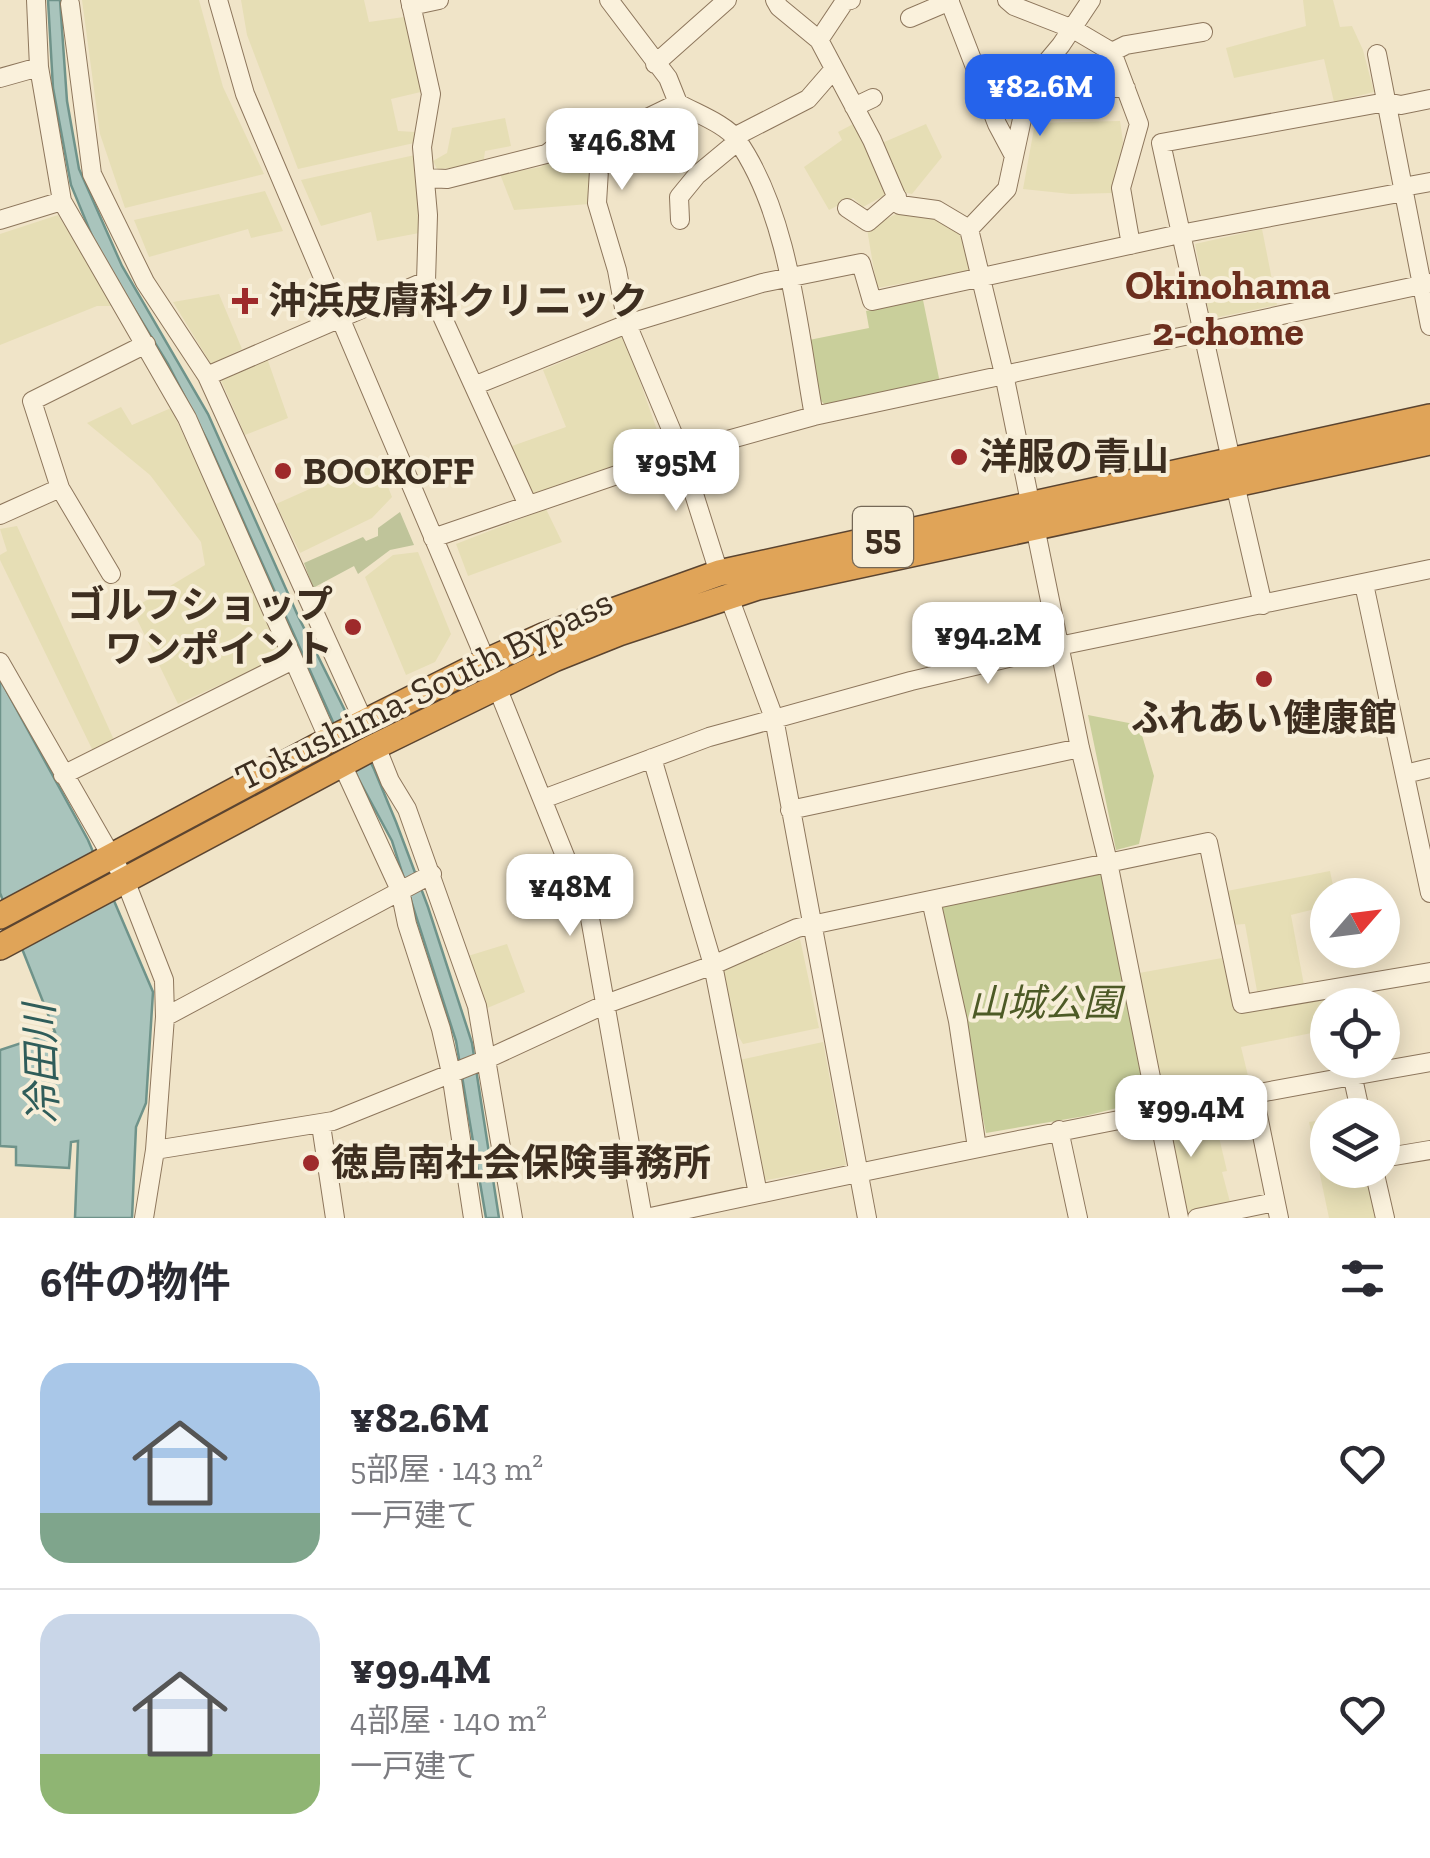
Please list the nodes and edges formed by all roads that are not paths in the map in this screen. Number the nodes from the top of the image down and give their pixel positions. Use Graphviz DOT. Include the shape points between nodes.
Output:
graph roads {
  1 [pos="36,0"];
  2 [pos="218,0"];
  3 [pos="439,0"];
  4 [pos="609,0"];
  5 [pos="727,0"];
  6 [pos="775,0"];
  7 [pos="851,0"];
  8 [pos="1007,0"];
  9 [pos="1091,0"];
  10 [pos="950,1"];
  11 [pos="411,3"];
  12 [pos="70,4"];
  13 [pos="910,18"];
  14 [pos="1073,29"];
  15 [pos="1202,32"];
  16 [pos="819,40"];
  17 [pos="1112,52"];
  18 [pos="1377,54"];
  19 [pos="655,64"];
  20 [pos="39,67"];
  21 [pos="834,70"];
  22 [pos="0,78"];
  23 [pos="1029,88"];
  24 [pos="1126,88"];
  25 [pos="873,98"];
  26 [pos="1430,100"];
  27 [pos="1386,102"];
  28 [pos="678,103"];
  29 [pos="854,107"];
  30 [pos="633,128"];
  31 [pos="737,139"];
  32 [pos="1013,154"];
  33 [pos="426,178"];
  34 [pos="1430,182"];
  35 [pos="1403,190"];
  36 [pos="897,198"];
  37 [pos="62,201"];
  38 [pos="846,208"];
  39 [pos="0,220"];
  40 [pos="680,220"];
  41 [pos="969,229"];
  42 [pos="1180,234"];
  43 [pos="1131,245"];
  44 [pos="789,278"];
  45 [pos="982,278"];
  46 [pos="426,280"];
  47 [pos="1426,284"];
  48 [pos="154,293"];
  49 [pos="124,311"];
  50 [pos="340,316"];
  51 [pos="628,324"];
  52 [pos="1430,326"];
  53 [pos="1203,334"];
  54 [pos="146,344"];
  55 [pos="1004,374"];
  56 [pos="207,376"];
  57 [pos="476,385"];
  58 [pos="814,416"];
  59 [pos="1430,418"];
  60 [pos="1430,442"];
  61 [pos="681,453"];
  62 [pos="1233,472"];
  63 [pos="60,488"];
  64 [pos="527,504"];
  65 [pos="0,515"];
  66 [pos="1033,516"];
  67 [pos="433,538"];
  68 [pos="1430,569"];
  69 [pos="719,572"];
  70 [pos="111,574"];
  71 [pos="1364,584"];
  72 [pos="730,597"];
  73 [pos="1263,605"];
  74 [pos="1059,646"];
  75 [pos="293,660"];
  76 [pos="0,662"];
  77 [pos="484,662"];
  78 [pos="496,687"];
  79 [pos="774,718"];
  80 [pos="347,730"];
  81 [pos="1080,748"];
  82 [pos="359,755"];
  83 [pos="652,758"];
  84 [pos="1430,768"];
  85 [pos="1405,774"];
  86 [pos="63,775"];
  87 [pos="543,799"];
  88 [pos="790,810"];
  89 [pos="106,859"];
  90 [pos="1108,862"];
  91 [pos="432,874"];
  92 [pos="119,883"];
  93 [pos="400,890"];
  94 [pos="1430,893"];
  95 [pos="930,900"];
  96 [pos="1,916"];
  97 [pos="811,924"];
  98 [pos="6,944"];
  99 [pos="713,964"];
  100 [pos="1430,972"];
  101 [pos="1367,988"];
  102 [pos="1310,998"];
  103 [pos="606,1004"];
  104 [pos="165,1017"];
  105 [pos="487,1059"];
  106 [pos="1430,1062"];
  107 [pos="1400,1064"];
  108 [pos="451,1073"];
  109 [pos="1316,1078"];
  110 [pos="1254,1096"];
  111 [pos="1157,1110"];
  112 [pos="321,1125"];
  113 [pos="1060,1130"];
  114 [pos="977,1148"];
  115 [pos="154,1150"];
  116 [pos="1430,1150"];
  117 [pos="1400,1155"];
  118 [pos="859,1172"];
  119 [pos="1378,1188"];
  120 [pos="758,1194"];
  121 [pos="1277,1210"];
  122 [pos="1241,1214"];
  123 [pos="144,1218"];
  124 [pos="335,1218"];
  125 [pos="473,1218"];
  126 [pos="512,1218"];
  127 [pos="645,1218"];
  128 [pos="867,1218"];
  129 [pos="1078,1218"];
  130 [pos="1179,1218"];
  131 [pos="1197,1218"];
  132 [pos="1385,1218"];
  1 -- 20 [label="street"];
  2 -- 50 [label="street" via="246,94"];
  3 -- 11 [label="street"];
  4 -- 19 [label="street"];
  5 -- 19 [label="street" via="702,30"];
  6 -- 16 [label="street"];
  7 -- 16 [label="street"];
  8 -- 14 [label="street"];
  9 -- 14 [label="street"];
  10 -- 13 [label="street"];
  10 -- 32 [label="street"];
  11 -- 33 [label="street" via="430,78 422,147"];
  12 -- 48 [label="street" via="92,174"];
  14 -- 17 [label="street"];
  14 -- 23 [label="street"];
  15 -- 17 [label="street"];
  16 -- 21 [label="street"];
  17 -- 24 [label="street"];
  18 -- 27 [label="street"];
  19 -- 28 [label="street"];
  20 -- 22 [label="street"];
  20 -- 37 [label="street"];
  21 -- 29 [label="street"];
  21 -- 31 [label="street" via="808,99"];
  23 -- 24 [label="street"];
  23 -- 32 [label="street"];
  24 -- 43 [label="street" via="1139,124 1120,188"];
  25 -- 29 [label="street"];
  26 -- 27 [label="street"];
  27 -- 35 [label="street"];
  27 -- 42 [label="street" via="1162,144"];
  28 -- 30 [label="street"];
  28 -- 31 [label="street"];
  29 -- 36 [label="street"];
  30 -- 33 [label="street" via="584,128 546,154"];
  30 -- 51 [label="street" via="599,170 598,203"];
  31 -- 40 [label="street" via="679,197"];
  31 -- 44 [label="street" via="769,201"];
  32 -- 41 [label="street" via="1007,189"];
  33 -- 46 [label="street"];
  34 -- 35 [label="street"];
  35 -- 42 [label="street"];
  35 -- 47 [label="street"];
  36 -- 38 [label="street" via="868,222"];
  36 -- 41 [label="street"];
  37 -- 39 [label="street"];
  37 -- 49 [label="street"];
  41 -- 45 [label="street"];
  42 -- 43 [label="street"];
  42 -- 53 [label="street"];
  43 -- 45 [label="street"];
  44 -- 45 [label="street" via="861,263 872,301"];
  44 -- 51 [label="street"];
  44 -- 58 [label="street"];
  45 -- 55 [label="street"];
  46 -- 50 [label="street"];
  46 -- 57 [label="street"];
  47 -- 52 [label="street"];
  47 -- 53 [label="street"];
  48 -- 49 [label="street"];
  48 -- 56 [label="street"];
  49 -- 54 [label="street"];
  50 -- 56 [label="street"];
  50 -- 67 [label="street"];
  51 -- 57 [label="street"];
  51 -- 61 [label="street"];
  53 -- 55 [label="street"];
  53 -- 62 [label="street"];
  54 -- 63 [label="street" via="32,401"];
  54 -- 75 [label="street" via="187,418"];
  55 -- 58 [label="street"];
  55 -- 66 [label="street"];
  56 -- 80 [label="street"];
  57 -- 64 [label="street"];
  58 -- 61 [label="street"];
  59 -- 62 [label="highway, Tokushima-South Bypass / 55"];
  60 -- 62 [label="highway, Tokushima-South Bypass / 55"];
  61 -- 64 [label="street"];
  61 -- 69 [label="street"];
  62 -- 66 [label="highway, Tokushima-South Bypass / 55"];
  62 -- 73 [label="street"];
  63 -- 65 [label="street"];
  63 -- 70 [label="street"];
  64 -- 67 [label="street"];
  66 -- 69 [label="highway, Tokushima-South Bypass / 55"];
  66 -- 72 [label="highway, Tokushima-South Bypass / 55"];
  66 -- 74 [label="street"];
  67 -- 77 [label="street"];
  68 -- 71 [label="street"];
  69 -- 77 [label="highway, Tokushima-South Bypass / 55"];
  71 -- 73 [label="street"];
  71 -- 85 [label="street"];
  72 -- 78 [label="highway, Tokushima-South Bypass / 55" via="619,633"];
  72 -- 79 [label="street"];
  73 -- 74 [label="street"];
  74 -- 79 [label="street"];
  74 -- 81 [label="street"];
  75 -- 80 [label="street"];
  75 -- 86 [label="street"];
  76 -- 86 [label="street"];
  77 -- 78 [label="street"];
  77 -- 80 [label="highway, Tokushima-South Bypass / 55"];
  78 -- 82 [label="highway, Tokushima-South Bypass / 55"];
  78 -- 87 [label="street"];
  79 -- 83 [label="street"];
  79 -- 88 [label="street"];
  80 -- 89 [label="highway, Tokushima-South Bypass / 55"];
  81 -- 88 [label="street"];
  81 -- 90 [label="street"];
  82 -- 91 [label="street" via="390,780"];
  82 -- 92 [label="highway, Tokushima-South Bypass / 55"];
  82 -- 93 [label="street"];
  83 -- 87 [label="street"];
  83 -- 99 [label="street"];
  84 -- 85 [label="street"];
  85 -- 94 [label="street"];
  86 -- 89 [label="street"];
  87 -- 103 [label="street" via="590,918"];
  88 -- 97 [label="street"];
  89 -- 92 [label="street"];
  89 -- 96 [label="highway, Tokushima-South Bypass / 55"];
  90 -- 95 [label="street"];
  90 -- 102 [label="street" via="1208,842 1242,1004"];
  90 -- 111 [label="street"];
  91 -- 93 [label="street"];
  91 -- 105 [label="street" via="477,1006"];
  92 -- 98 [label="highway, Tokushima-South Bypass / 55"];
  92 -- 104 [label="street" via="164,980"];
  93 -- 104 [label="street"];
  93 -- 108 [label="street"];
  95 -- 97 [label="street"];
  95 -- 114 [label="street"];
  97 -- 99 [label="street"];
  97 -- 118 [label="street"];
  99 -- 103 [label="street"];
  99 -- 120 [label="street"];
  100 -- 101 [label="street"];
  103 -- 105 [label="street"];
  103 -- 127 [label="street"];
  104 -- 115 [label="street"];
  105 -- 108 [label="street"];
  105 -- 126 [label="street"];
  106 -- 107 [label="street"];
  108 -- 112 [label="street"];
  108 -- 125 [label="street"];
  109 -- 110 [label="street"];
  110 -- 111 [label="street"];
  110 -- 121 [label="street"];
  111 -- 113 [label="street"];
  111 -- 130 [label="street"];
  112 -- 115 [label="street"];
  112 -- 124 [label="street"];
  113 -- 114 [label="street"];
  113 -- 129 [label="street"];
  114 -- 118 [label="street"];
  115 -- 123 [label="street"];
  116 -- 117 [label="street"];
  118 -- 120 [label="street"];
  118 -- 128 [label="street"];
  119 -- 132 [label="street"];
  120 -- 127 [label="street"];
  121 -- 122 [label="street"];
  122 -- 131 [label="street"];
}
